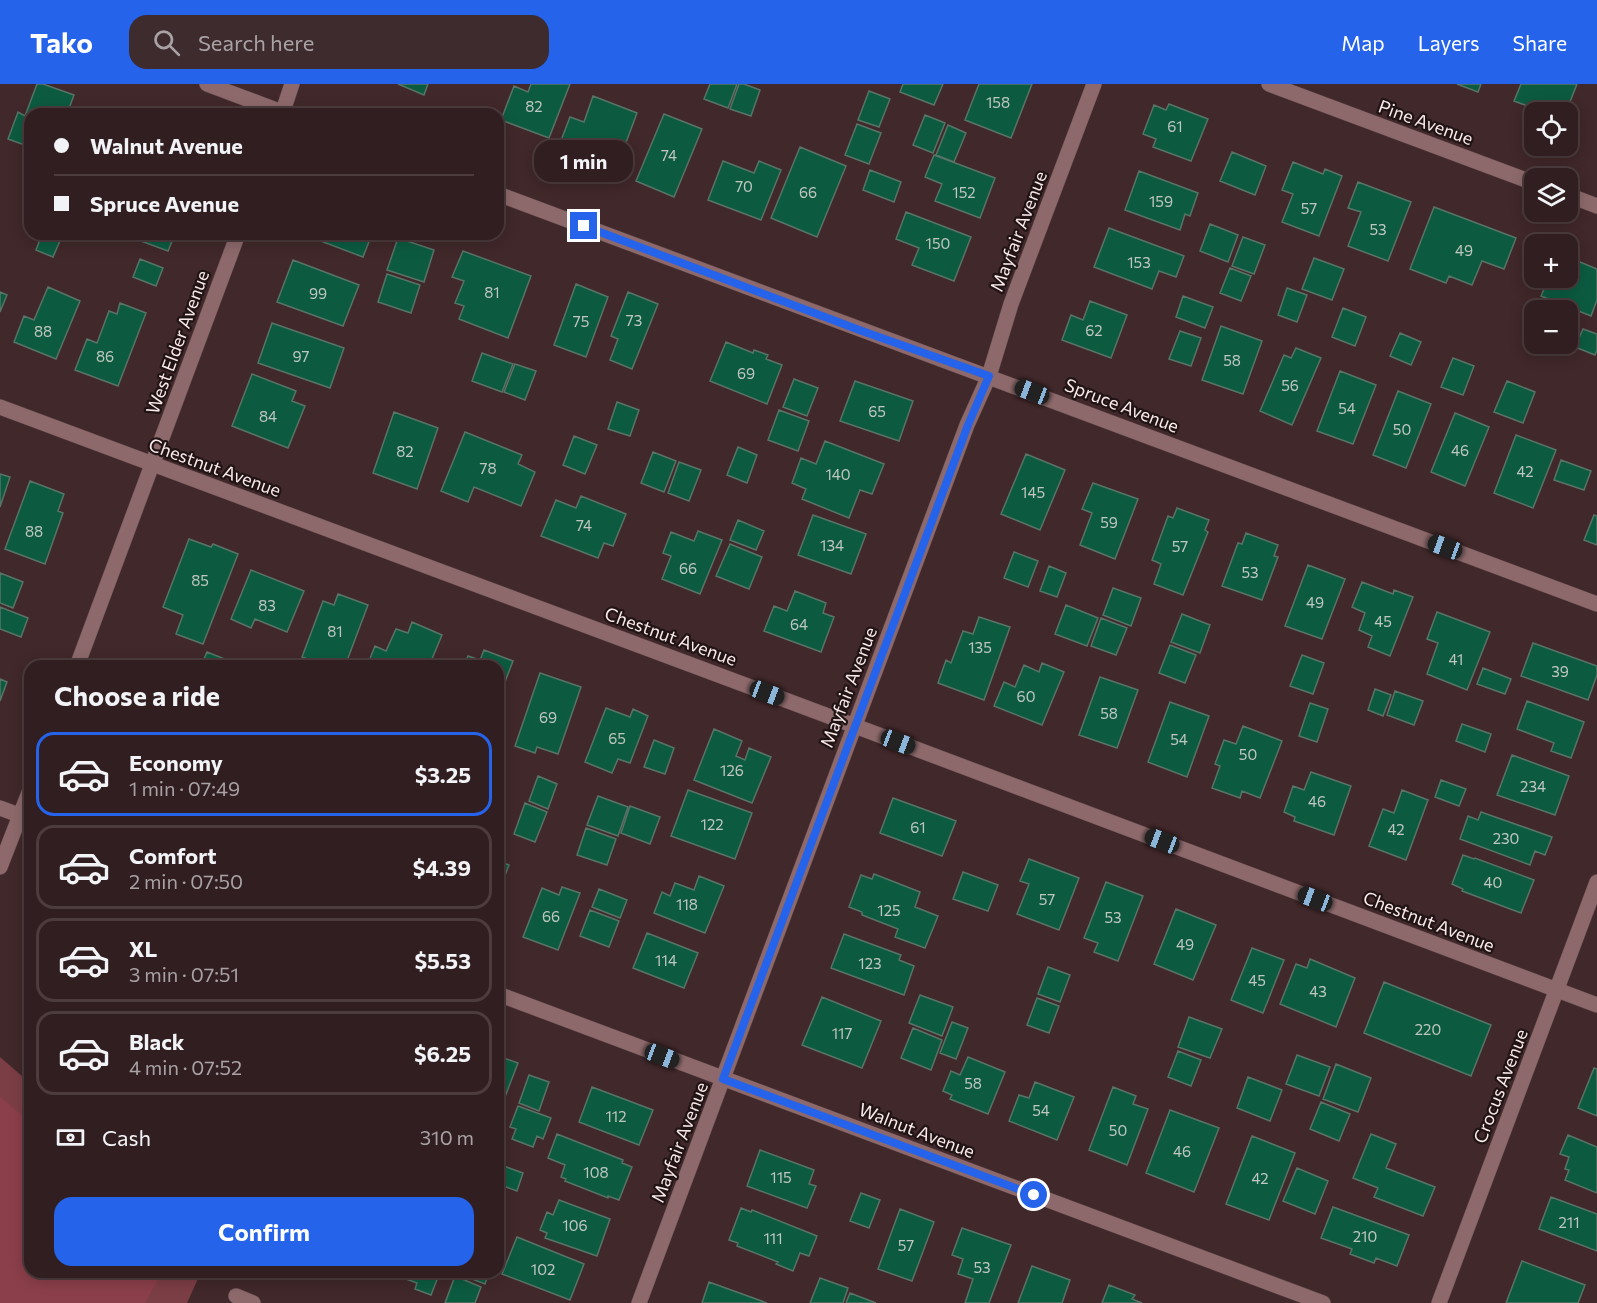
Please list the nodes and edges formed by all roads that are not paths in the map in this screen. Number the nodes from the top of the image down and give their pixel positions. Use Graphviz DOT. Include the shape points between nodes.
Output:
graph roads {
  1 [pos="207,84"];
  2 [pos="292,84"];
  3 [pos="1094,84"];
  4 [pos="1269,84"];
  5 [pos="269,108"];
  6 [pos="286,108"];
  7 [pos="1524,179"];
  8 [pos="504,196"];
  9 [pos="1578,199"];
  10 [pos="1597,206"];
  11 [pos="236,240"];
  12 [pos="989,376"];
  13 [pos="0,407"];
  14 [pos="152,464"];
  15 [pos="1597,604"];
  16 [pos="78,660"];
  17 [pos="855,726"];
  18 [pos="0,808"];
  19 [pos="24,818"];
  20 [pos="24,820"];
  21 [pos="0,867"];
  22 [pos="1597,882"];
  23 [pos="1557,990"];
  24 [pos="504,996"];
  25 [pos="1597,1005"];
  26 [pos="723,1079"];
  27 [pos="236,1296"];
  28 [pos="253,1303"];
  29 [pos="639,1303"];
  30 [pos="1323,1303"];
  31 [pos="1439,1303"];
  1 -- 5 [label="street"];
  2 -- 6 [label="street"];
  3 -- 12 [label="street, Mayfair Avenue" via="1011,304"];
  4 -- 7 [label="street, Pine Avenue"];
  8 -- 12 [label="street, Spruce Avenue"];
  9 -- 10 [label="street"];
  11 -- 14 [label="street, West Elder Avenue"];
  12 -- 15 [label="street, Spruce Avenue"];
  12 -- 17 [label="street, Mayfair Avenue"];
  13 -- 14 [label="street, Chestnut Avenue"];
  14 -- 16 [label="street, West Elder Avenue"];
  14 -- 17 [label="street, Chestnut Avenue"];
  17 -- 23 [label="street, Chestnut Avenue"];
  17 -- 26 [label="street, Mayfair Avenue"];
  18 -- 19 [label="street"];
  20 -- 21 [label="street"];
  22 -- 23 [label="street, Crocus Avenue"];
  23 -- 25 [label="street, Chestnut Avenue"];
  23 -- 31 [label="street, Crocus Avenue"];
  24 -- 26 [label="street, Walnut Avenue"];
  26 -- 29 [label="street, Mayfair Avenue"];
  26 -- 30 [label="street, Walnut Avenue"];
  27 -- 28 [label="street"];
}
